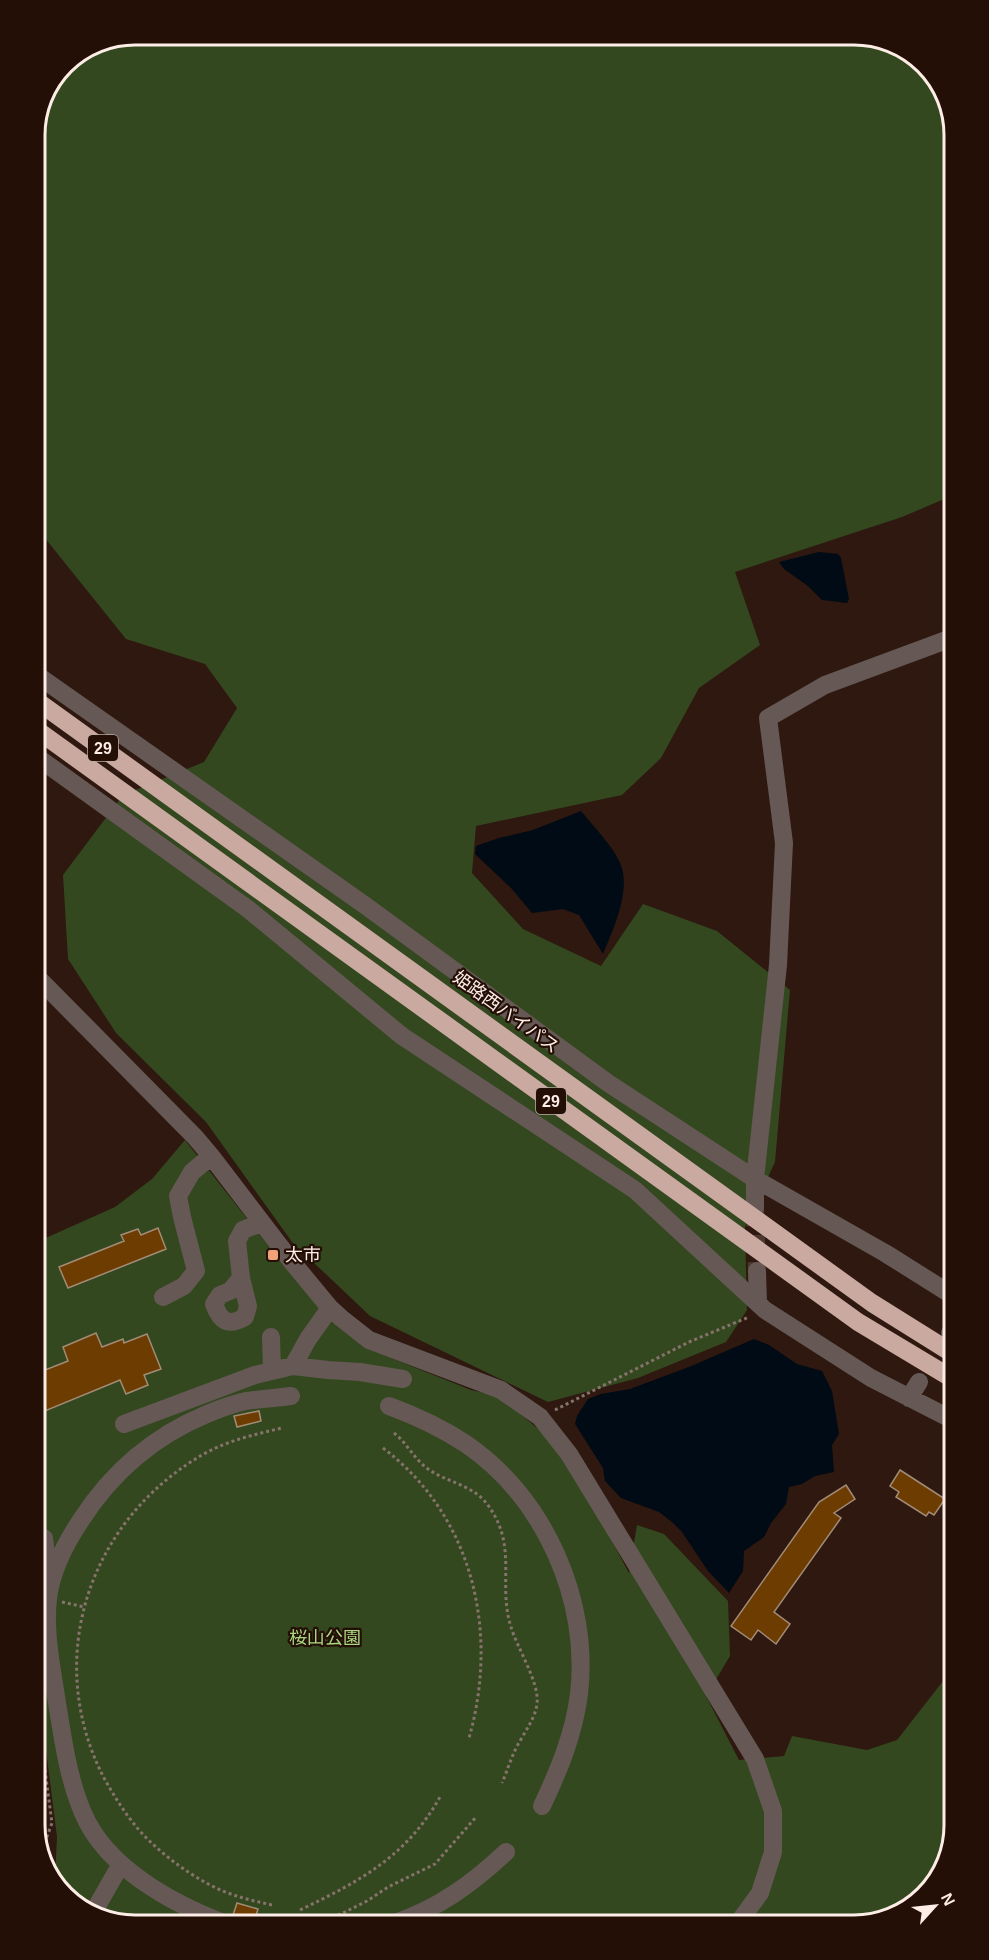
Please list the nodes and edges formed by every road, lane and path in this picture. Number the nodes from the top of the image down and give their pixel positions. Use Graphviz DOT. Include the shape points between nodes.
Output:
graph roads {
  1 [pos="944,641"];
  2 [pos="45,681"];
  3 [pos="45,707"];
  4 [pos="45,736"];
  5 [pos="45,763"];
  6 [pos="45,985"];
  7 [pos="211,1156"];
  8 [pos="755,1179"];
  9 [pos="755,1208"];
  10 [pos="261,1223"];
  11 [pos="757,1271"];
  12 [pos="241,1278"];
  13 [pos="944,1290"];
  14 [pos="163,1297"];
  15 [pos="762,1307"];
  16 [pos="330,1308"];
  17 [pos="271,1337"];
  18 [pos="944,1348"];
  19 [pos="293,1366"];
  20 [pos="272,1370"];
  21 [pos="944,1374"];
  22 [pos="403,1379"];
  23 [pos="919,1382"];
  24 [pos="291,1396"];
  25 [pos="909,1398"];
  26 [pos="389,1406"];
  27 [pos="944,1416"];
  28 [pos="540,1417"];
  29 [pos="124,1424"];
  30 [pos="282,1428"];
  31 [pos="394,1433"];
  32 [pos="383,1448"];
  33 [pos="45,1546"];
  34 [pos="53,1574"];
  35 [pos="469,1738"];
  36 [pos="45,1765"];
  37 [pos="502,1783"];
  38 [pos="440,1797"];
  39 [pos="542,1806"];
  40 [pos="476,1818"];
  41 [pos="46,1838"];
  42 [pos="506,1852"];
  43 [pos="121,1864"];
  44 [pos="272,1905"];
  45 [pos="97,1907"];
  46 [pos="300,1910"];
  47 [pos="197,1915"];
  48 [pos="337,1915"];
  49 [pos="415,1915"];
  50 [pos="744,1915"];
  1 -- 8 [label="street" via="825,685 768,718 784,843 778,965"];
  2 -- 8 [label="street" via="356,899 608,1083"];
  3 -- 18 [label="highway, 姫路西バイパス / 29" via="872,1303"];
  4 -- 21 [label="highway, 29" via="849,1316"];
  5 -- 15 [label="street" via="248,909 402,1036 634,1190"];
  6 -- 7 [label="street"];
  7 -- 10 [label="street"];
  7 -- 14 [label="street" via="192,1172 178,1196 196,1271 184,1286"];
  8 -- 9 [label="street"];
  8 -- 13 [label="street"];
  10 -- 12 [label="street" via="243,1230 237,1241"];
  10 -- 16 [label="street"];
  11 -- 15 [label="street"];
  15 -- 25 [label="street"];
  15 -- 28 [label="path"];
  16 -- 19 [label="street"];
  16 -- 28 [label="street" via="369,1340 501,1390"];
  17 -- 20 [label="street"];
  19 -- 20 [label="street"];
  19 -- 22 [label="street"];
  20 -- 29 [label="street"];
  23 -- 25 [label="street"];
  24 -- 34 [label="street" via="222,1408 162,1437 138,1454 89,1507 66,1542"];
  25 -- 27 [label="street"];
  26 -- 39 [label="street" via="441,1428 500,1473 539,1522 557,1557 579,1634 579,1685 563,1762"];
  28 -- 50 [label="street" via="569,1454 755,1759 774,1811 772,1852 760,1893"];
  30 -- 44 [label="path" via="251,1435 199,1457 146,1499 121,1529 94,1576 76,1652 79,1705 90,1746 125,1812 156,1847 187,1870 236,1896"];
  31 -- 37 [label="path" via="428,1469 463,1485 486,1503 506,1547 507,1612 536,1689 537,1702 533,1719"];
  32 -- 35 [label="path" via="398,1459 434,1501 470,1574 479,1616 482,1659"];
  33 -- 34 [label="street"];
  34 -- 43 [label="street" via="48,1599 52,1669 72,1780 83,1814 96,1837"];
  36 -- 41 [label="path" via="52,1823"];
  38 -- 46 [label="path" via="414,1834 383,1863 351,1885"];
  40 -- 48 [label="path" via="435,1864"];
  42 -- 49 [label="street" via="450,1898"];
  43 -- 45 [label="street"];
  43 -- 47 [label="street"];
}
